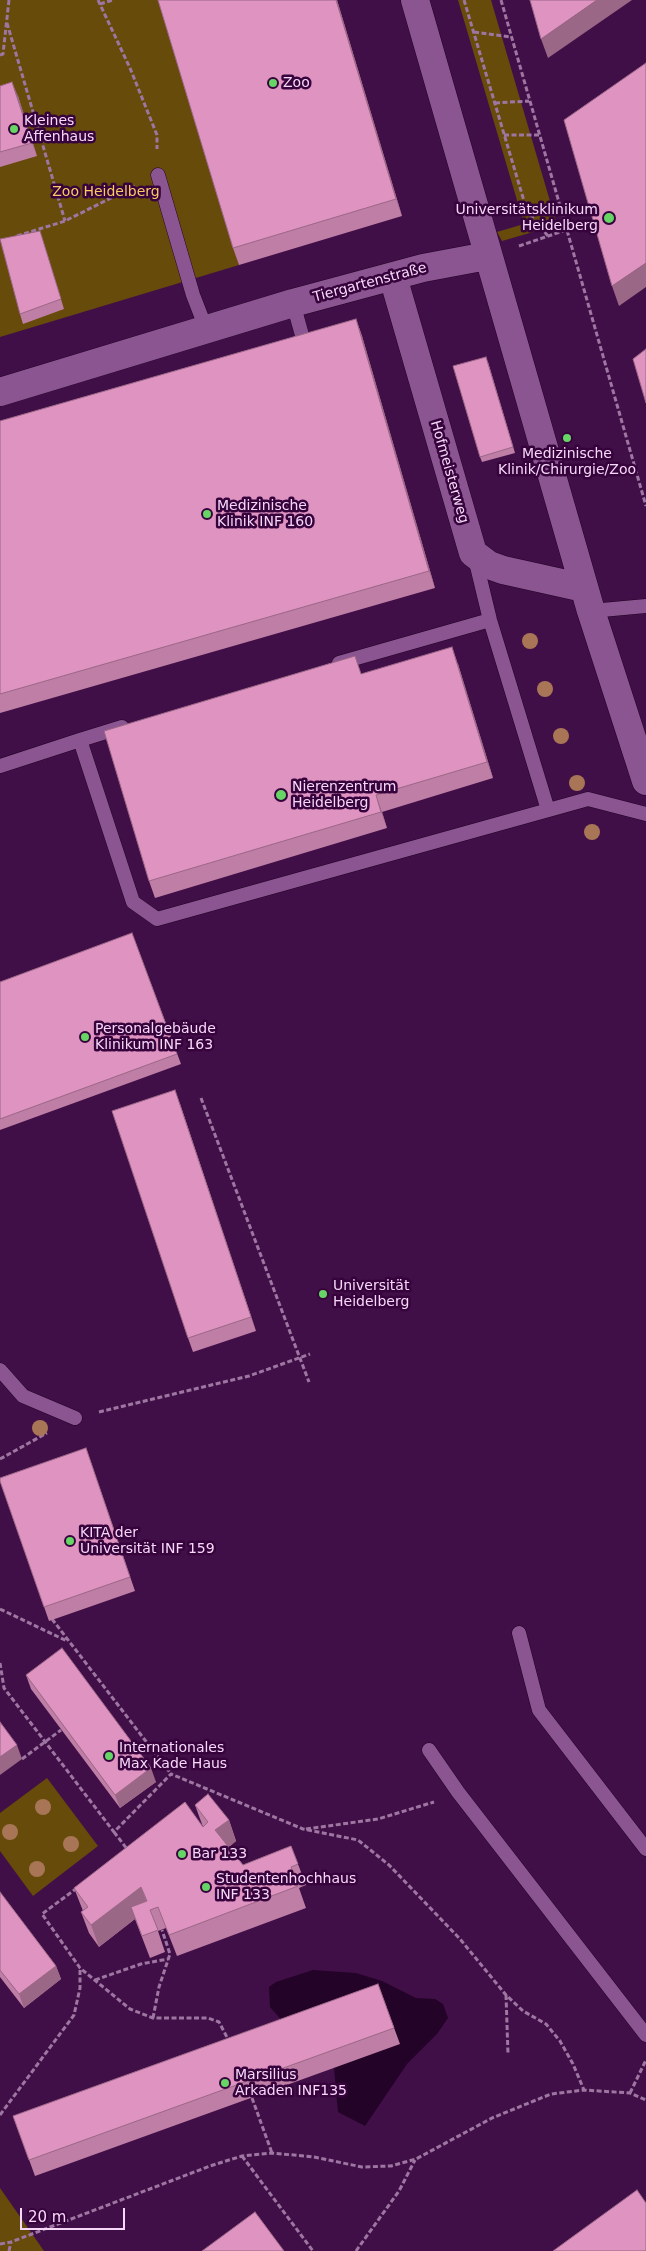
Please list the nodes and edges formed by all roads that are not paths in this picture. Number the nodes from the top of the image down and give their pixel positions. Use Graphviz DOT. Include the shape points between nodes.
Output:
graph roads {
  1 [pos="415,0"];
  2 [pos="158,176"];
  3 [pos="487,256"];
  4 [pos="393,277"];
  5 [pos="293,303"];
  6 [pos="207,331"];
  7 [pos="312,370"];
  8 [pos="0,392"];
  9 [pos="474,553"];
  10 [pos="588,599"];
  11 [pos="646,606"];
  12 [pos="490,620"];
  13 [pos="328,667"];
  14 [pos="137,723"];
  15 [pos="80,740"];
  16 [pos="0,766"];
  17 [pos="646,781"];
  18 [pos="548,810"];
  19 [pos="646,814"];
  20 [pos="0,1370"];
  21 [pos="75,1418"];
  22 [pos="519,1633"];
  23 [pos="429,1750"];
  24 [pos="646,1849"];
  25 [pos="646,2035"];
  1 -- 3 [label="street"];
  2 -- 6 [label="lane"];
  3 -- 4 [label="street, Tiergartenstraße"];
  3 -- 10 [label="street"];
  4 -- 5 [label="street, Tiergartenstraße"];
  4 -- 9 [label="street, Hofmeisterweg"];
  5 -- 6 [label="street, Tiergartenstraße"];
  5 -- 7 [label="lane"];
  6 -- 8 [label="street, Tiergartenstraße"];
  9 -- 10 [label="street" via="489,565"];
  9 -- 12 [label="lane"];
  10 -- 11 [label="lane"];
  10 -- 17 [label="street"];
  12 -- 13 [label="lane"];
  12 -- 18 [label="lane"];
  14 -- 15 [label="lane"];
  15 -- 16 [label="lane"];
  15 -- 18 [label="lane" via="133,902 157,919"];
  18 -- 19 [label="lane" via="588,799"];
  20 -- 21 [label="lane" via="23,1396"];
  22 -- 24 [label="lane" via="539,1710"];
  23 -- 25 [label="lane"];
}
